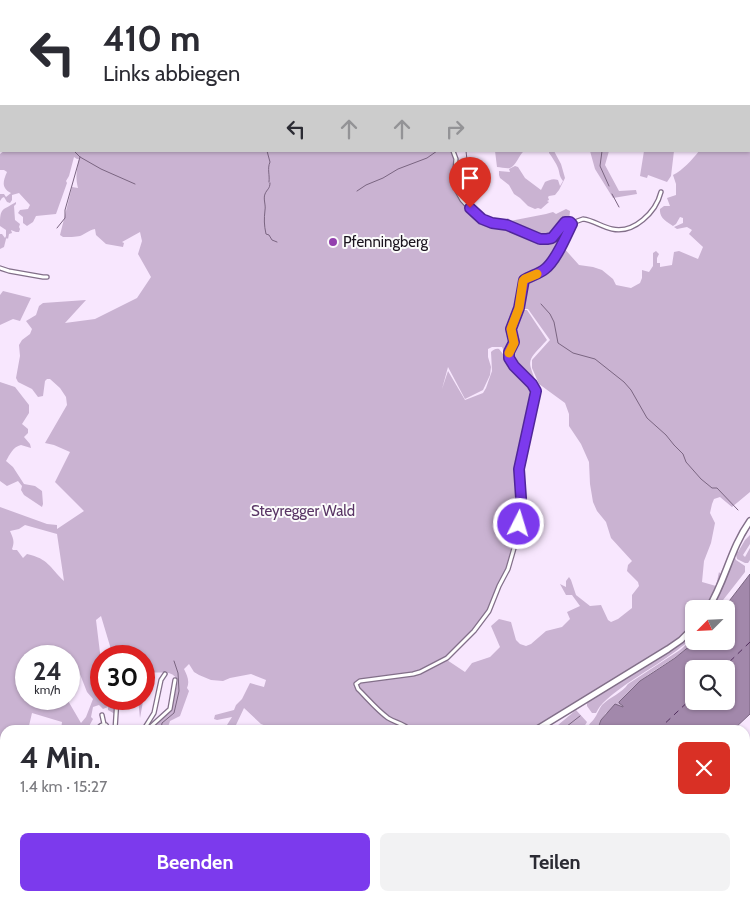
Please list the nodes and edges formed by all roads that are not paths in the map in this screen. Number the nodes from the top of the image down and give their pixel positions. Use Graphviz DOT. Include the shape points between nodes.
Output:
graph roads {
  1 [pos="453,152"];
  2 [pos="661,192"];
  3 [pos="572,223"];
  4 [pos="0,268"];
  5 [pos="47,277"];
  6 [pos="750,521"];
  7 [pos="713,600"];
  8 [pos="685,635"];
  9 [pos="165,674"];
  10 [pos="175,680"];
  11 [pos="115,710"];
  12 [pos="102,715"];
  13 [pos="104,725"];
  14 [pos="114,725"];
  15 [pos="147,725"];
  16 [pos="152,725"];
  17 [pos="404,725"];
  18 [pos="544,725"];
  1 -- 3 [label="street" via="457,191 482,219 543,239 552,238 565,222"];
  2 -- 3 [label="street" via="650,212 630,228 612,230 583,218"];
  3 -- 17 [label="street" via="550,264 544,271 524,280 511,329 514,342 509,352 510,360 536,391 519,469 521,505 517,538 491,608 474,631 441,662 413,674 356,684 385,715"];
  4 -- 5 [label="street"];
  6 -- 7 [label="main road" via="735,546"];
  8 -- 18 [label="main road"];
  9 -- 15 [label="street" via="154,713"];
  10 -- 16 [label="street" via="170,709"];
  11 -- 14 [label="street"];
  12 -- 13 [label="street"];
}
